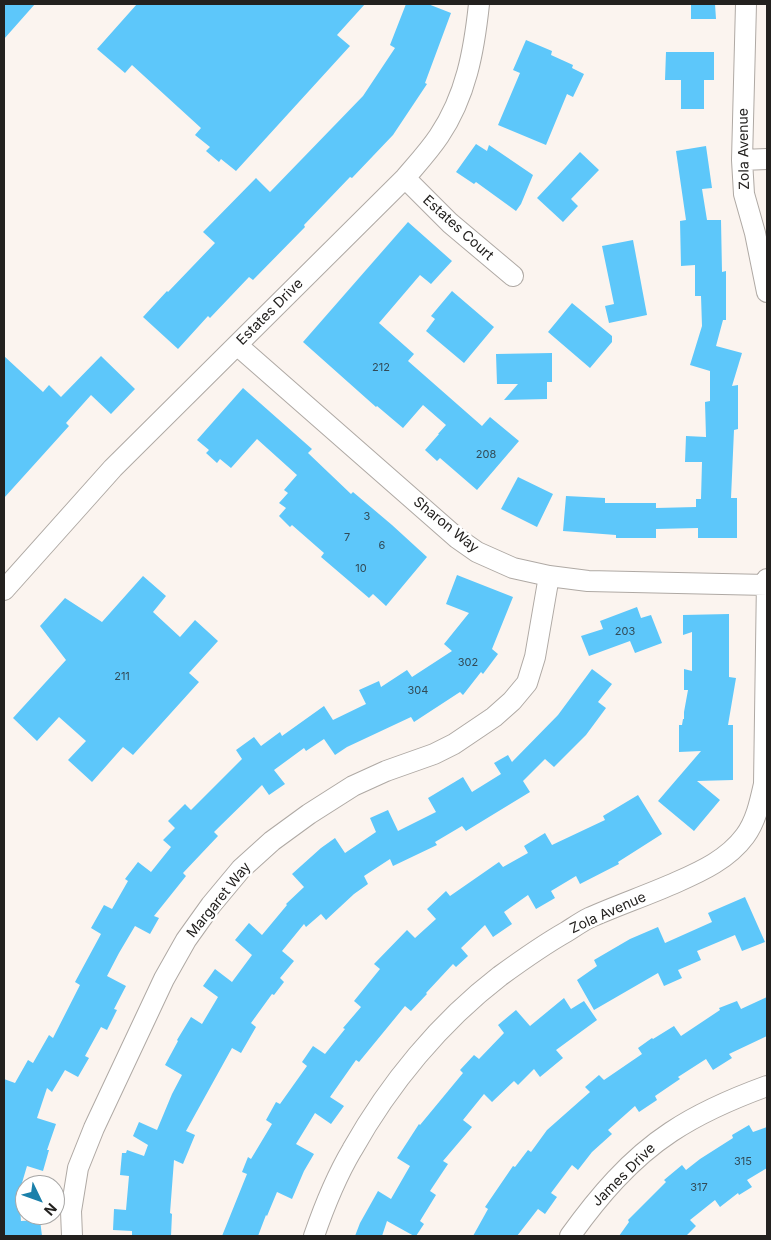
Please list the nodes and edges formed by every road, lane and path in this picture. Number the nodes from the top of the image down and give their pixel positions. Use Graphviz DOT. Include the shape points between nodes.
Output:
graph roads {
  1 [pos="480,4"];
  2 [pos="746,4"];
  3 [pos="767,159"];
  4 [pos="742,160"];
  5 [pos="404,178"];
  6 [pos="513,276"];
  7 [pos="767,292"];
  8 [pos="237,345"];
  9 [pos="549,576"];
  10 [pos="767,579"];
  11 [pos="767,585"];
  12 [pos="4,590"];
  13 [pos="767,1086"];
  14 [pos="72,1236"];
  15 [pos="314,1236"];
  16 [pos="570,1236"];
  1 -- 5 [label="street, Estates Drive" via="473,54 464,85 439,136"];
  2 -- 4 [label="street, Zola Avenue"];
  3 -- 4 [label="street"];
  4 -- 7 [label="street, Zola Avenue" via="744,194"];
  5 -- 6 [label="street, Estates Court" via="450,223"];
  5 -- 8 [label="street, Estates Drive"];
  8 -- 9 [label="street, Sharon Way" via="457,538 477,552 513,568"];
  8 -- 12 [label="street, Estates Drive" via="112,468"];
  9 -- 11 [label="street, Sharon Way"];
  9 -- 14 [label="street, Margaret Way" via="535,657 527,683 512,701 454,744 353,786 309,814 272,840 247,863 211,905 186,940 164,980 94,1128 78,1168 71,1210"];
  10 -- 11 [label="street, Zola Avenue"];
  11 -- 15 [label="street, Zola Avenue" via="764,784 757,814 745,836 727,855 701,872 588,919 542,946 499,976 460,1010 422,1049 351,1150 324,1206"];
  13 -- 16 [label="street, James Drive" via="704,1112 670,1132 612,1183"];
}
